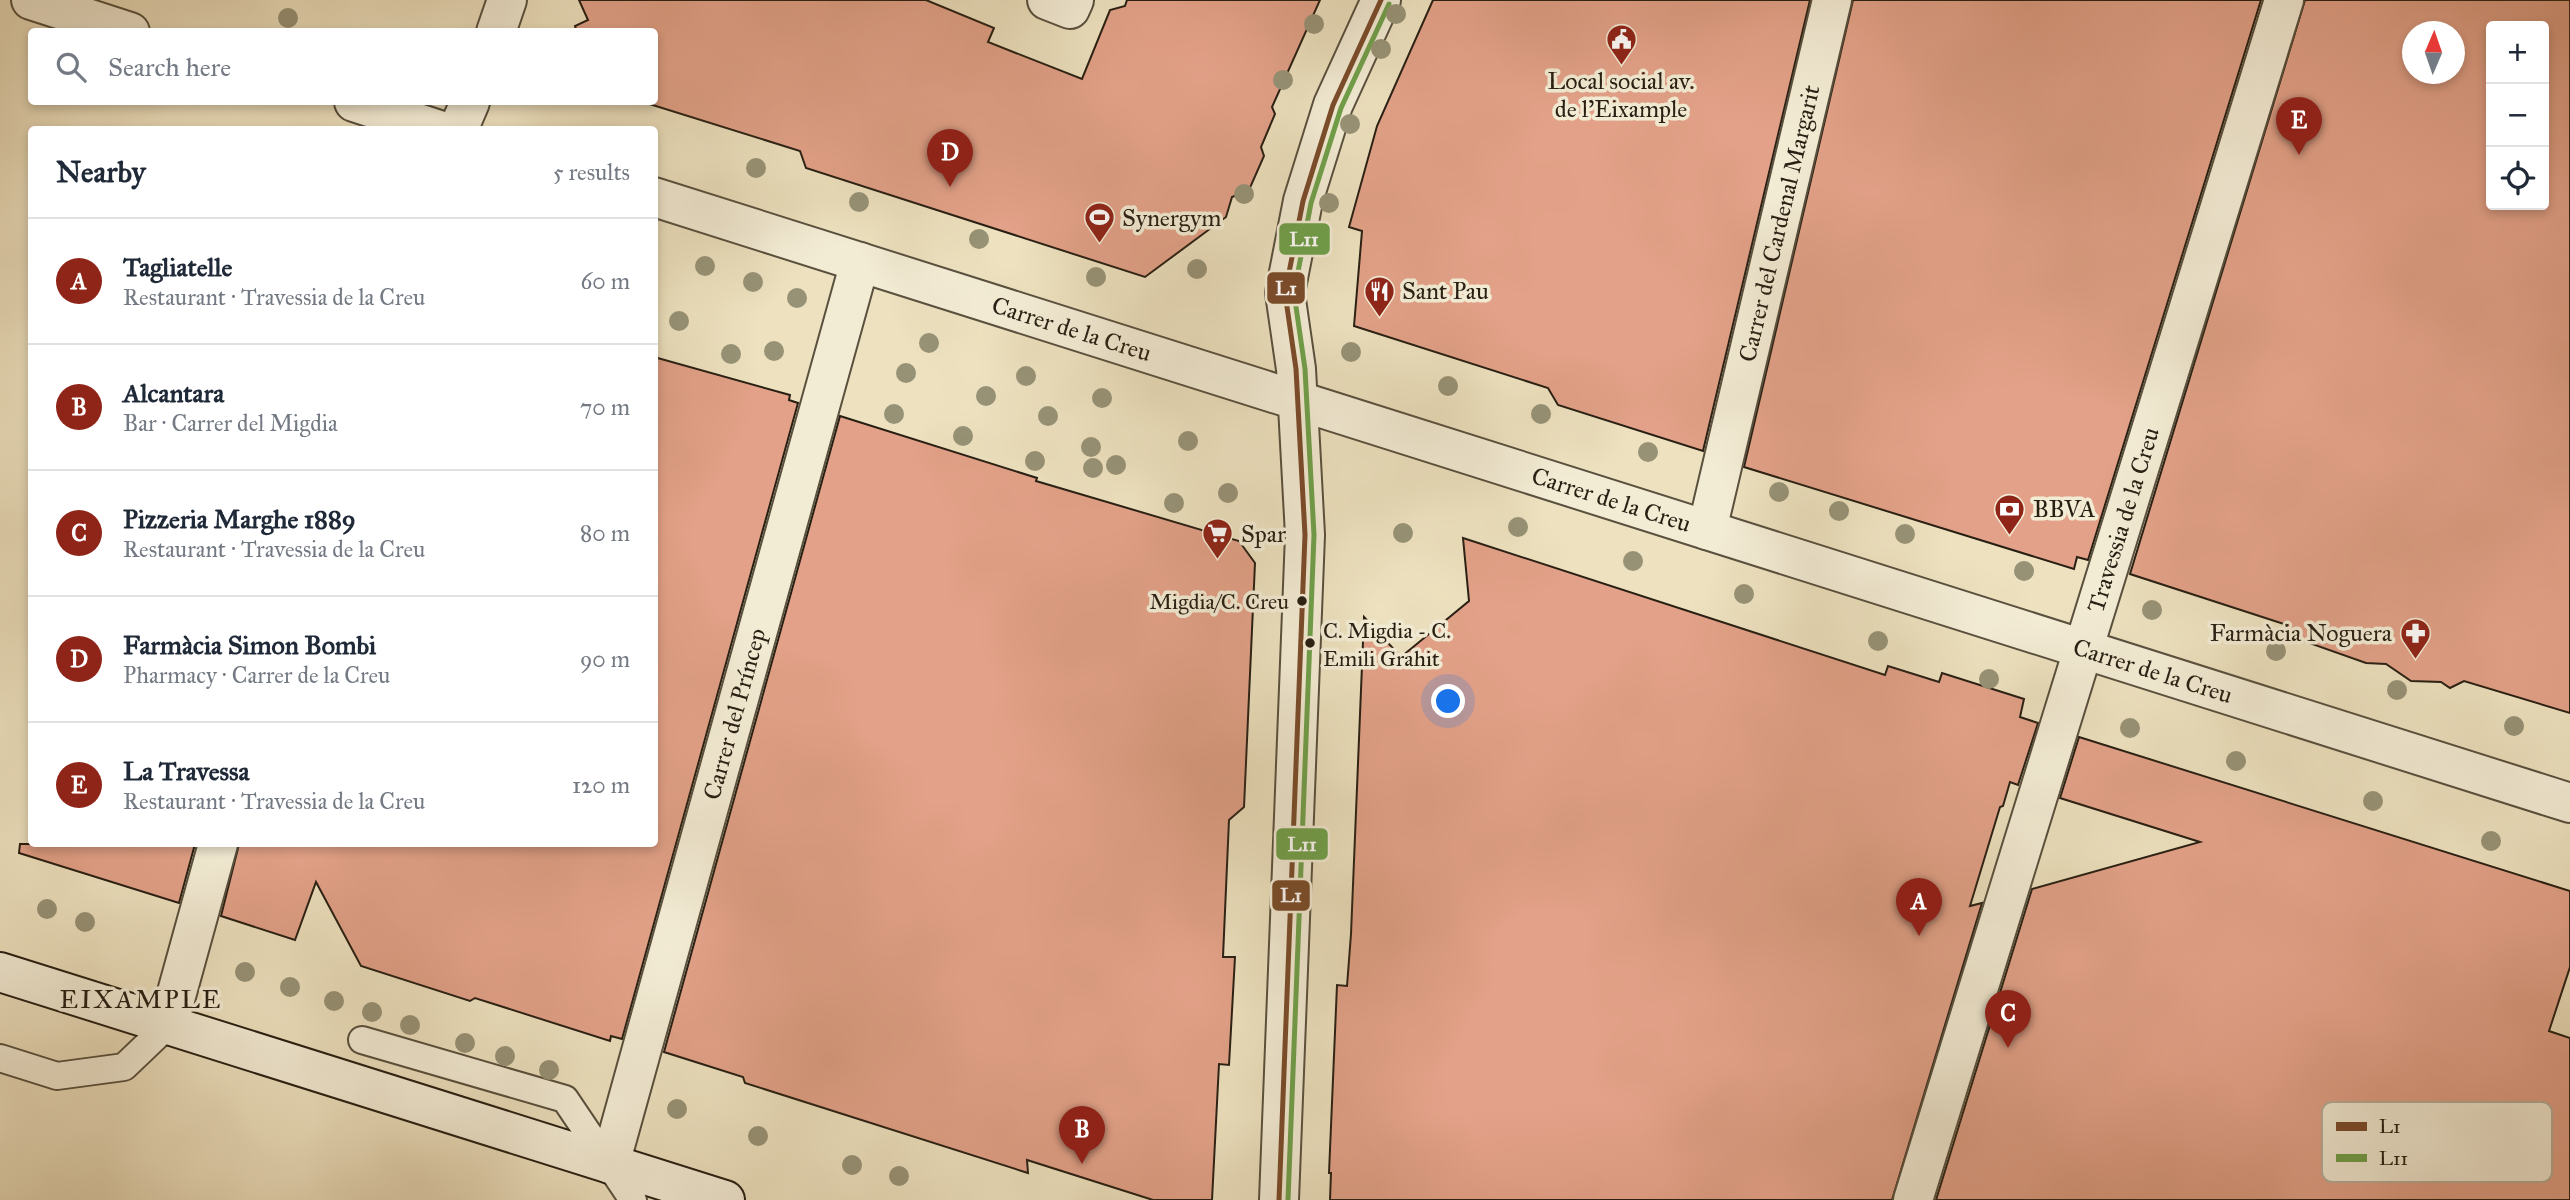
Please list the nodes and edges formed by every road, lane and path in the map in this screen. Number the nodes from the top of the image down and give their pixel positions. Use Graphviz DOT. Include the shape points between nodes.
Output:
graph roads {
  1 [pos="31,0"];
  2 [pos="508,0"];
  3 [pos="1047,0"];
  4 [pos="1074,0"];
  5 [pos="1381,0"];
  6 [pos="1832,0"];
  7 [pos="2284,0"];
  8 [pos="118,28"];
  9 [pos="498,28"];
  10 [pos="362,105"];
  11 [pos="469,105"];
  12 [pos="420,126"];
  13 [pos="460,126"];
  14 [pos="658,198"];
  15 [pos="860,262"];
  16 [pos="1298,400"];
  17 [pos="1707,530"];
  18 [pos="2083,650"];
  19 [pos="2570,803"];
  20 [pos="217,847"];
  21 [pos="0,972"];
  22 [pos="168,1025"];
  23 [pos="362,1040"];
  24 [pos="0,1058"];
  25 [pos="610,1164"];
  26 [pos="633,1200"];
  27 [pos="725,1200"];
  28 [pos="1279,1200"];
  29 [pos="1913,1200"];
  1 -- 8 [label="street"];
  2 -- 9 [label="street"];
  3 -- 4 [label="street" via="1070,9"];
  5 -- 16 [label="street" via="1333,105 1301,214 1285,293"];
  6 -- 17 [label="street, Carrer del Cardenal Margarit"];
  7 -- 18 [label="street, Travessia de la Creu"];
  10 -- 12 [label="street"];
  11 -- 13 [label="street"];
  14 -- 15 [label="street, Carrer de la Creu"];
  15 -- 16 [label="street, Carrer de la Creu"];
  15 -- 25 [label="street, Carrer del Príncep"];
  16 -- 17 [label="street, Carrer de la Creu"];
  16 -- 28 [label="street" via="1305,535"];
  17 -- 18 [label="street, Carrer de la Creu"];
  18 -- 19 [label="street, Carrer de la Creu"];
  18 -- 29 [label="street, Travessia de la Creu"];
  20 -- 22 [label="street"];
  21 -- 22 [label="street"];
  22 -- 24 [label="lane" via="124,1067 57,1076"];
  22 -- 25 [label="street"];
  23 -- 25 [label="lane" via="565,1099"];
  25 -- 26 [label="lane"];
  25 -- 27 [label="street"];
}
